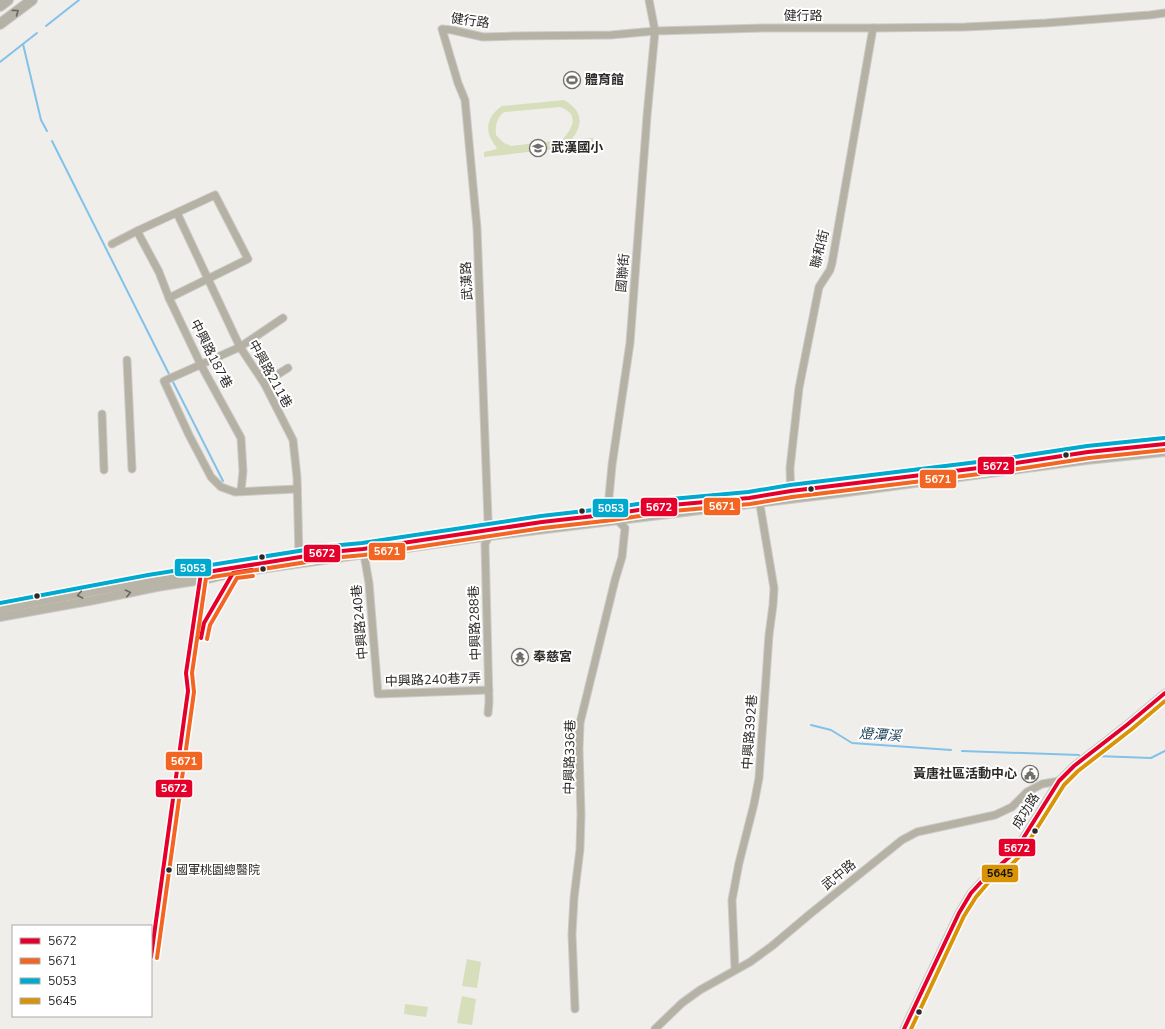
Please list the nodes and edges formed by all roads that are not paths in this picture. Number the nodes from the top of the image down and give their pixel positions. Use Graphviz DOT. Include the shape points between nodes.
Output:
graph roads {
  1 [pos="8,0"];
  2 [pos="32,0"];
  3 [pos="649,0"];
  4 [pos="0,6"];
  5 [pos="1165,13"];
  6 [pos="0,24"];
  7 [pos="873,28"];
  8 [pos="442,29"];
  9 [pos="655,31"];
  10 [pos="177,213"];
  11 [pos="137,231"];
  12 [pos="112,244"];
  13 [pos="208,279"];
  14 [pos="169,298"];
  15 [pos="284,318"];
  16 [pos="240,347"];
  17 [pos="127,360"];
  18 [pos="201,365"];
  19 [pos="288,368"];
  20 [pos="264,382"];
  21 [pos="102,414"];
  22 [pos="1165,444"];
  23 [pos="1165,452"];
  24 [pos="132,469"];
  25 [pos="104,470"];
  26 [pos="297,489"];
  27 [pos="241,491"];
  28 [pos="791,495"];
  29 [pos="759,499"];
  30 [pos="614,517"];
  31 [pos="490,533"];
  32 [pos="364,552"];
  33 [pos="299,557"];
  34 [pos="0,610"];
  35 [pos="0,617"];
  36 [pos="489,690"];
  37 [pos="1165,693"];
  38 [pos="378,694"];
  39 [pos="488,712"];
  40 [pos="1059,780"];
  41 [pos="735,969"];
  42 [pos="575,1010"];
  43 [pos="654,1029"];
  44 [pos="904,1029"];
  1 -- 4 [label="highway"];
  6 -- 2 [label="highway, one-way"];
  3 -- 9 [label="street, 國聯街"];
  5 -- 7 [label="street, 健行路" via="1046,23"];
  7 -- 9 [label="street, 健行路"];
  7 -- 28 [label="street, 聯和街" via="832,263 819,287 798,388 790,468"];
  8 -- 9 [label="street, 健行路" via="483,37"];
  8 -- 31 [label="street, 武漢路" via="465,100 468,125 477,228"];
  9 -- 30 [label="street, 國聯街" via="630,343 608,501 608,508"];
  10 -- 11 [label="street"];
  10 -- 13 [label="street, 中興路211巷"];
  10 -- 13 [label="street" via="216,195 248,259"];
  11 -- 12 [label="street"];
  11 -- 14 [label="street, 中興路187巷" via="159,272"];
  13 -- 14 [label="street"];
  13 -- 16 [label="street, 中興路211巷"];
  14 -- 18 [label="street, 中興路187巷"];
  15 -- 16 [label="street"];
  16 -- 18 [label="street"];
  16 -- 20 [label="street, 中興路211巷"];
  17 -- 24 [label="street"];
  18 -- 27 [label="street, 中興路187巷" via="241,438"];
  18 -- 27 [label="street" via="169,379 189,435 211,477 221,487 235,492"];
  19 -- 20 [label="street"];
  20 -- 26 [label="street, 中興路211巷" via="293,440"];
  21 -- 25 [label="street"];
  22 -- 28 [label="main road" via="1088,452"];
  23 -- 28 [label="main road"];
  26 -- 27 [label="street"];
  26 -- 33 [label="street, 中興路211巷"];
  28 -- 29 [label="main road"];
  29 -- 30 [label="main road" via="672,505"];
  29 -- 41 [label="street, 中興路392巷" via="774,588 759,778 732,900"];
  30 -- 31 [label="main road" via="542,522"];
  30 -- 42 [label="street, 中興路336巷" via="625,528 622,557 580,723 580,842 572,934"];
  31 -- 32 [label="main road"];
  31 -- 36 [label="street, 中興路288巷" via="485,544"];
  32 -- 33 [label="main road" via="331,552"];
  35 -- 32 [label="main road, one-way" via="233,573"];
  32 -- 38 [label="street, 中興路240巷"];
  33 -- 34 [label="main road, one-way" via="149,581"];
  36 -- 38 [label="street, 中興路240巷7弄"];
  36 -- 39 [label="street, 中興路288巷"];
  37 -- 40 [label="street, 成功路"];
  40 -- 41 [label="street, 武中路" via="1042,784 1028,792 1012,807 995,815 917,832 902,840 772,946"];
  40 -- 44 [label="street, 成功路" via="1014,852 971,893"];
  41 -- 43 [label="street, 武中路" via="682,1003"];
}
